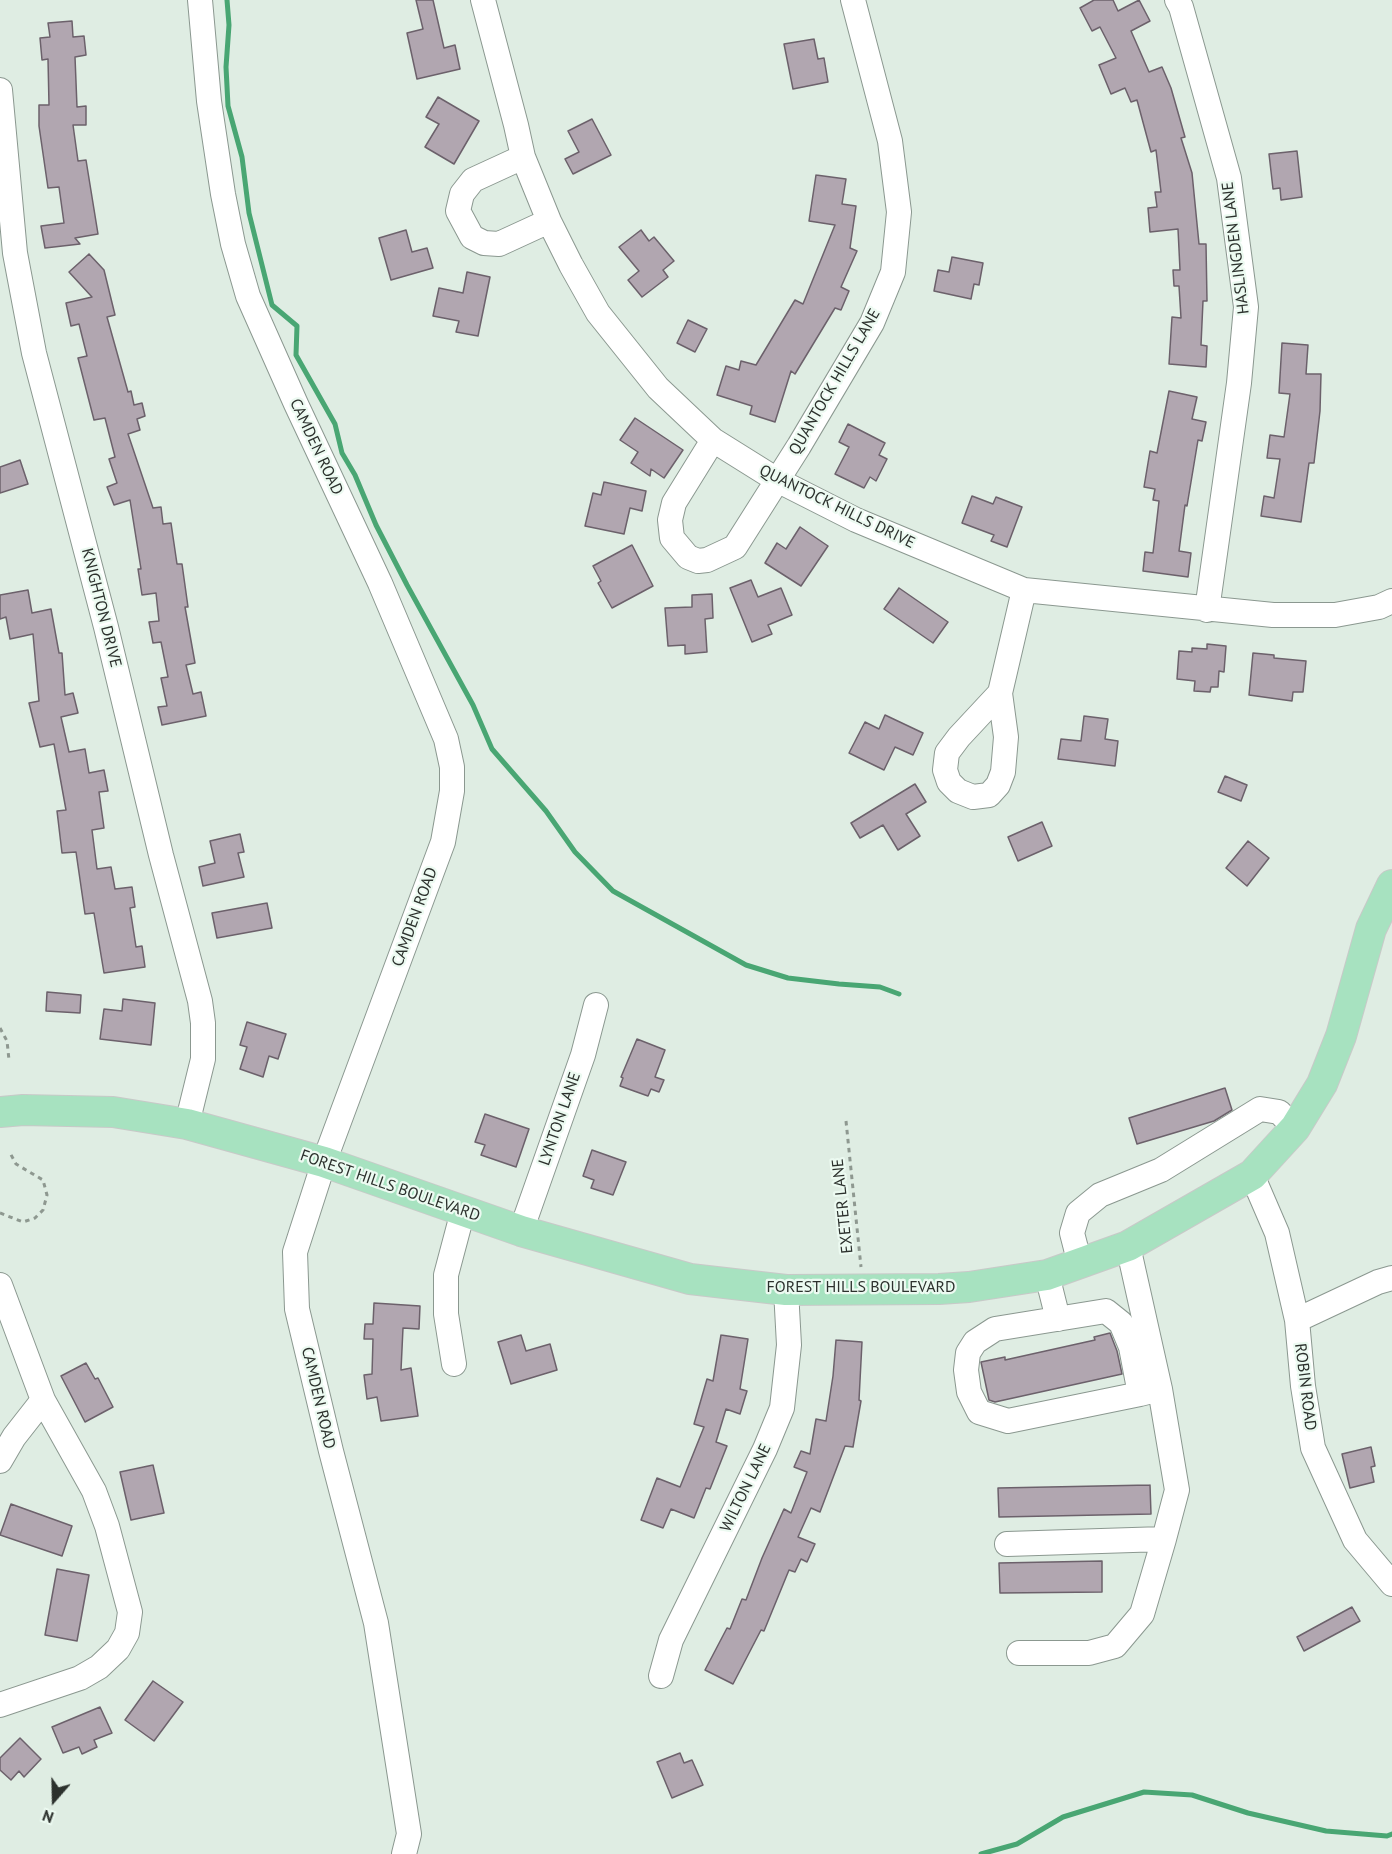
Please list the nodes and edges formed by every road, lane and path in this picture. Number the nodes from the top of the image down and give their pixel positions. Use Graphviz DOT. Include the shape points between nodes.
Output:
graph roads {
  1 [pos="200,0"];
  2 [pos="483,0"];
  3 [pos="853,0"];
  4 [pos="1177,0"];
  5 [pos="0,90"];
  6 [pos="523,157"];
  7 [pos="549,221"];
  8 [pos="713,440"];
  9 [pos="777,480"];
  10 [pos="1024,590"];
  11 [pos="1392,601"];
  12 [pos="1207,610"];
  13 [pos="1000,693"];
  14 [pos="1392,885"];
  15 [pos="596,1005"];
  16 [pos="0,1028"];
  17 [pos="9,1060"];
  18 [pos="0,1112"];
  19 [pos="846,1121"];
  20 [pos="187,1124"];
  21 [pos="1295,1128"];
  22 [pos="9,1152"];
  23 [pos="324,1162"];
  24 [pos="1252,1175"];
  25 [pos="464,1211"];
  26 [pos="0,1214"];
  27 [pos="521,1231"];
  28 [pos="1128,1246"];
  29 [pos="1080,1264"];
  30 [pos="1047,1275"];
  31 [pos="1392,1278"];
  32 [pos="0,1285"];
  33 [pos="786,1290"];
  34 [pos="863,1290"];
  35 [pos="1058,1319"];
  36 [pos="1297,1320"];
  37 [pos="454,1364"];
  38 [pos="1150,1391"];
  39 [pos="44,1400"];
  40 [pos="0,1461"];
  41 [pos="1164,1539"];
  42 [pos="1006,1544"];
  43 [pos="1392,1584"];
  44 [pos="1019,1653"];
  45 [pos="661,1676"];
  46 [pos="0,1705"];
  47 [pos="404,1854"];
  1 -- 23 [label="street, CAMDEN ROAD" via="223,194 248,296 380,583 446,740 452,766 452,791 442,842"];
  2 -- 6 [label="street, QUANTOCK HILLS DRIVE"];
  3 -- 9 [label="street, QUANTOCK HILLS LANE" via="890,141 899,212 893,272 872,323"];
  4 -- 12 [label="street, HASLINGDEN LANE" via="1228,178 1246,307"];
  5 -- 20 [label="street, KNIGHTON DRIVE" via="15,253 34,353 200,1001 203,1059"];
  6 -- 7 [label="street, QUANTOCK HILLS DRIVE"];
  6 -- 7 [label="street" via="473,180 462,194 458,211 472,237 484,243 499,244"];
  7 -- 8 [label="street, QUANTOCK HILLS DRIVE" via="598,313 658,388"];
  8 -- 9 [label="street, QUANTOCK HILLS DRIVE"];
  8 -- 9 [label="street, QUANTOCK HILLS LANE" via="674,503 670,520 672,538 688,557 707,560 735,547"];
  9 -- 10 [label="street, QUANTOCK HILLS DRIVE" via="856,520"];
  10 -- 12 [label="street, QUANTOCK HILLS DRIVE"];
  10 -- 13 [label="street"];
  11 -- 12 [label="street, QUANTOCK HILLS DRIVE" via="1335,615"];
  14 -- 21 [label="main road, FOREST HILLS BOULEVARD" via="1371,929 1341,1036 1322,1084"];
  15 -- 27 [label="street, LYNTON LANE" via="583,1055"];
  16 -- 17 [label="path" via="7,1041"];
  18 -- 20 [label="main road, FOREST HILLS BOULEVARD" via="113,1112"];
  19 -- 34 [label="path, EXETER LANE"];
  20 -- 23 [label="main road, FOREST HILLS BOULEVARD"];
  21 -- 24 [label="main road, FOREST HILLS BOULEVARD"];
  21 -- 29 [label="street" via="1279,1112 1260,1110 1161,1170 1100,1195 1078,1214 1072,1233"];
  22 -- 26 [label="path" via="16,1164 43,1180 48,1195 43,1210 35,1218 23,1222"];
  23 -- 25 [label="main road, FOREST HILLS BOULEVARD"];
  23 -- 47 [label="street, CAMDEN ROAD" via="295,1252 297,1309 376,1623 409,1833"];
  24 -- 28 [label="main road, FOREST HILLS BOULEVARD"];
  24 -- 36 [label="street, ROBIN ROAD" via="1277,1233"];
  25 -- 27 [label="main road, FOREST HILLS BOULEVARD"];
  25 -- 37 [label="street" via="446,1275 446,1314"];
  27 -- 33 [label="main road, FOREST HILLS BOULEVARD" via="690,1278"];
  28 -- 29 [label="main road, FOREST HILLS BOULEVARD"];
  28 -- 38 [label="street"];
  29 -- 30 [label="main road, FOREST HILLS BOULEVARD"];
  30 -- 34 [label="main road, FOREST HILLS BOULEVARD" via="969,1287"];
  30 -- 35 [label="street"];
  31 -- 36 [label="street"];
  32 -- 39 [label="street"];
  33 -- 34 [label="main road, FOREST HILLS BOULEVARD"];
  33 -- 45 [label="street, WILTON LANE" via="789,1345 782,1408 671,1640"];
  35 -- 38 [label="street" via="1106,1311 1121,1323"];
  35 -- 38 [label="street" via="995,1329 975,1342 968,1353 966,1370 969,1392 979,1412 1008,1421"];
  36 -- 43 [label="street, ROBIN ROAD" via="1313,1448 1355,1540"];
  38 -- 41 [label="street" via="1177,1490"];
  39 -- 40 [label="street"];
  39 -- 46 [label="street" via="94,1491 107,1526 130,1612 127,1633 118,1649 80,1678"];
  41 -- 42 [label="street"];
  41 -- 44 [label="street" via="1143,1614 1115,1646 1089,1653"];
}
